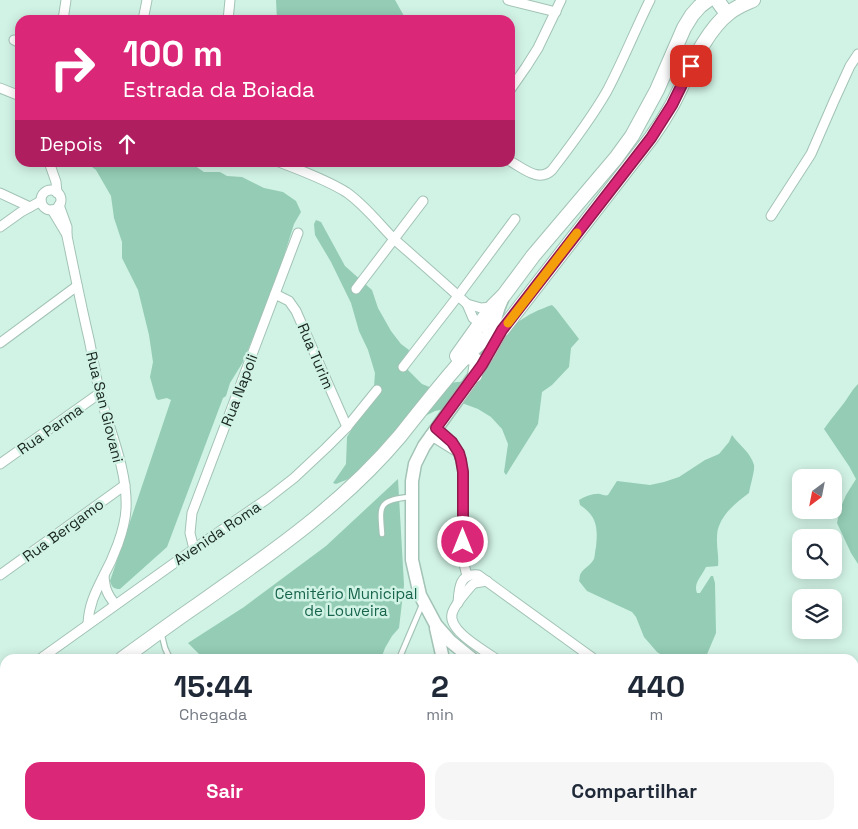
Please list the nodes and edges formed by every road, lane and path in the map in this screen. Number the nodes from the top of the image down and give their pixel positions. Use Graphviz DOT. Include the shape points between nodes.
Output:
graph roads {
  1 [pos="66,0"];
  2 [pos="147,0"];
  3 [pos="230,0"];
  4 [pos="508,0"];
  5 [pos="561,0"];
  6 [pos="650,0"];
  7 [pos="708,0"];
  8 [pos="717,0"];
  9 [pos="753,0"];
  10 [pos="734,7"];
  11 [pos="556,12"];
  12 [pos="64,15"];
  13 [pos="144,15"];
  14 [pos="228,15"];
  15 [pos="858,54"];
  16 [pos="515,78"];
  17 [pos="0,88"];
  18 [pos="15,94"];
  19 [pos="515,164"];
  20 [pos="50,167"];
  21 [pos="292,167"];
  22 [pos="53,192"];
  23 [pos="0,193"];
  24 [pos="41,201"];
  25 [pos="423,201"];
  26 [pos="30,207"];
  27 [pos="55,208"];
  28 [pos="771,216"];
  29 [pos="515,219"];
  30 [pos="0,227"];
  31 [pos="298,233"];
  32 [pos="394,238"];
  33 [pos="520,273"];
  34 [pos="537,285"];
  35 [pos="76,286"];
  36 [pos="356,289"];
  37 [pos="275,294"];
  38 [pos="504,295"];
  39 [pos="458,296"];
  40 [pos="467,304"];
  41 [pos="492,307"];
  42 [pos="480,323"];
  43 [pos="496,337"];
  44 [pos="0,343"];
  45 [pos="467,356"];
  46 [pos="403,367"];
  47 [pos="475,375"];
  48 [pos="444,381"];
  49 [pos="377,390"];
  50 [pos="100,393"];
  51 [pos="347,427"];
  52 [pos="433,432"];
  53 [pos="0,464"];
  54 [pos="125,485"];
  55 [pos="411,497"];
  56 [pos="382,534"];
  57 [pos="194,549"];
  58 [pos="0,575"];
  59 [pos="104,576"];
  60 [pos="467,576"];
  61 [pos="487,581"];
  62 [pos="423,602"];
  63 [pos="458,603"];
  64 [pos="115,604"];
  65 [pos="88,623"];
  66 [pos="436,625"];
  67 [pos="160,631"];
  68 [pos="47,654"];
  69 [pos="129,654"];
  70 [pos="168,654"];
  71 [pos="401,654"];
  72 [pos="442,654"];
  73 [pos="461,654"];
  74 [pos="489,654"];
  75 [pos="587,654"];
  1 -- 12 [label="street"];
  2 -- 13 [label="street"];
  3 -- 14 [label="street"];
  4 -- 11 [label="street"];
  5 -- 11 [label="street"];
  6 -- 19 [label="street" via="607,91 549,174 540,176"];
  7 -- 33 [label="main road" via="684,28 657,90 632,136"];
  8 -- 10 [label="main road"];
  9 -- 10 [label="main road"];
  10 -- 34 [label="main road" via="700,50 651,138"];
  11 -- 16 [label="street" via="538,48"];
  15 -- 28 [label="street" via="811,154"];
  17 -- 18 [label="street"];
  20 -- 22 [label="street" via="56,182"];
  21 -- 32 [label="street" via="345,192"];
  22 -- 24 [label="street" via="43,195"];
  22 -- 27 [label="street" via="60,199"];
  23 -- 26 [label="street"];
  24 -- 26 [label="street"];
  24 -- 27 [label="street" via="46,209"];
  25 -- 32 [label="street"];
  26 -- 30 [label="street"];
  27 -- 35 [label="street, Rua San Giovani" via="67,236"];
  29 -- 39 [label="street"];
  31 -- 37 [label="street, Rua Napoli"];
  32 -- 36 [label="street"];
  32 -- 39 [label="street"];
  33 -- 34 [label="main road"];
  33 -- 38 [label="main road"];
  34 -- 43 [label="main road"];
  35 -- 44 [label="street"];
  35 -- 50 [label="street, Rua San Giovani"];
  37 -- 51 [label="street, Rua Turim" via="289,301 296,311"];
  37 -- 57 [label="street, Rua Napoli" via="192,513 190,533"];
  38 -- 41 [label="main road"];
  38 -- 43 [label="main road" via="495,316"];
  39 -- 40 [label="street"];
  39 -- 46 [label="street"];
  40 -- 41 [label="street"];
  40 -- 42 [label="street" via="473,318"];
  41 -- 42 [label="main road"];
  42 -- 43 [label="street"];
  42 -- 48 [label="main road"];
  43 -- 45 [label="main road" via="479,343"];
  43 -- 47 [label="main road"];
  45 -- 47 [label="main road" via="476,362"];
  45 -- 48 [label="main road"];
  47 -- 52 [label="main road"];
  48 -- 67 [label="main road" via="385,453 337,500 279,547"];
  49 -- 51 [label="street, Avenida Roma"];
  50 -- 53 [label="street, Rua Parma"];
  50 -- 54 [label="street, Rua San Giovani"];
  51 -- 57 [label="street, Avenida Roma" via="294,478"];
  52 -- 55 [label="main road" via="415,464"];
  52 -- 60 [label="street" via="459,453 463,472 463,560"];
  54 -- 58 [label="street, Rua Bergamo"];
  54 -- 59 [label="street, Rua San Giovani" via="124,521"];
  55 -- 56 [label="lane" via="388,501 380,510"];
  55 -- 62 [label="main road" via="412,560"];
  57 -- 64 [label="street, Avenida Roma"];
  59 -- 64 [label="street" via="106,590"];
  59 -- 65 [label="street, Rua San Giovani" via="91,605"];
  60 -- 61 [label="street" via="478,575"];
  60 -- 63 [label="street" via="460,585"];
  61 -- 63 [label="street" via="472,585"];
  61 -- 75 [label="street"];
  62 -- 66 [label="main road"];
  62 -- 71 [label="lane"];
  63 -- 74 [label="street" via="452,612 457,630"];
  64 -- 65 [label="street, Avenida Roma"];
  65 -- 68 [label="street, Avenida Roma"];
  66 -- 72 [label="main road"];
  66 -- 73 [label="main road"];
  67 -- 69 [label="main road"];
  67 -- 70 [label="lane"];
}
